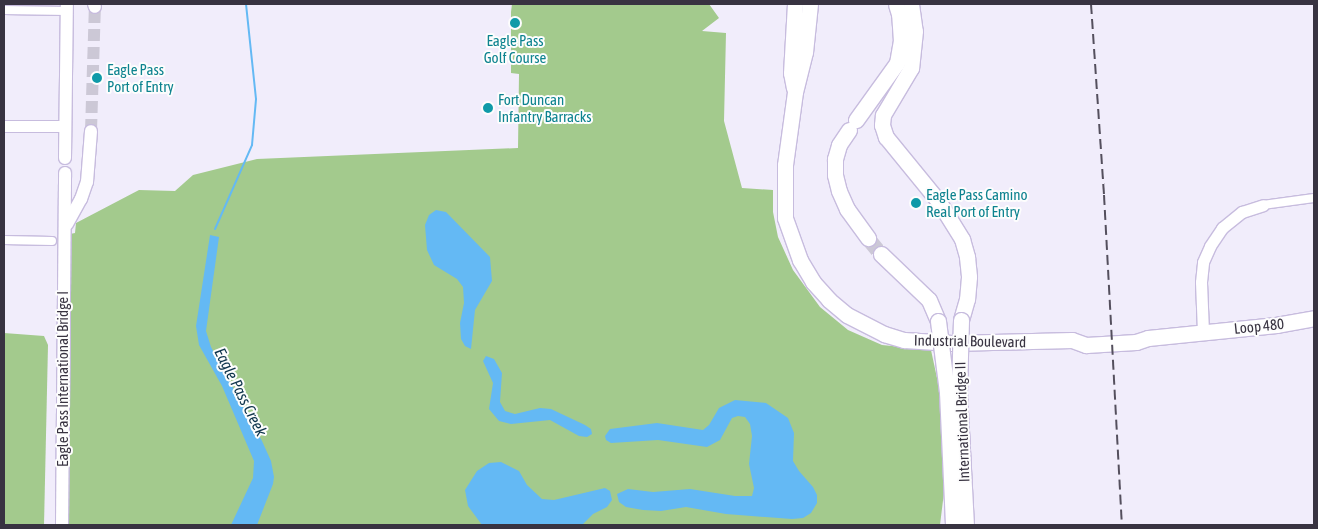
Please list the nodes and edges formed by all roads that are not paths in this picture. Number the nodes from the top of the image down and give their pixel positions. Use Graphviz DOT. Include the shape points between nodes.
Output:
graph roads {
  1 [pos="795,4"];
  2 [pos="810,4"];
  3 [pos="896,4"];
  4 [pos="912,4"];
  5 [pos="67,7"];
  6 [pos="4,10"];
  7 [pos="907,55"];
  8 [pos="794,92"];
  9 [pos="4,126"];
  10 [pos="65,126"];
  11 [pos="91,132"];
  12 [pos="65,158"];
  13 [pos="65,173"];
  14 [pos="1314,198"];
  15 [pos="1263,205"];
  16 [pos="64,232"];
  17 [pos="868,238"];
  18 [pos="4,240"];
  19 [pos="52,241"];
  20 [pos="881,254"];
  21 [pos="1314,318"];
  22 [pos="1203,332"];
  23 [pos="62,525"];
  24 [pos="953,525"];
  25 [pos="966,525"];
  1 -- 8 [label="highway, Industrial Boulevard" via="791,73"];
  2 -- 8 [label="highway, Industrial Boulevard" via="805,52"];
  3 -- 7 [label="highway"];
  4 -- 7 [label="highway" via="916,31"];
  5 -- 6 [label="street"];
  5 -- 10 [label="main road"];
  7 -- 17 [label="highway" via="839,145 835,159 839,191 847,209"];
  7 -- 25 [label="highway, International Bridge II, bridge" via="902,84 883,115 882,125 886,138 939,202 962,239 967,258 969,277 961,320 959,392"];
  8 -- 22 [label="highway, Industrial Boulevard" via="784,164 785,218 800,260 813,282 829,300 864,325 904,340 952,343 1072,340 1087,335 1135,333 1148,338"];
  9 -- 10 [label="street"];
  10 -- 12 [label="main road"];
  11 -- 16 [label="main road" via="87,182"];
  13 -- 16 [label="main road, Eagle Pass International Bridge I"];
  14 -- 15 [label="street"];
  15 -- 22 [label="street" via="1242,212 1222,228 1210,246 1203,262"];
  16 -- 23 [label="main road, Eagle Pass International Bridge I"];
  18 -- 19 [label="street"];
  20 -- 24 [label="highway, International Bridge II, bridge" via="929,300 938,321 947,392"];
  21 -- 22 [label="highway, Loop 480"];
}
